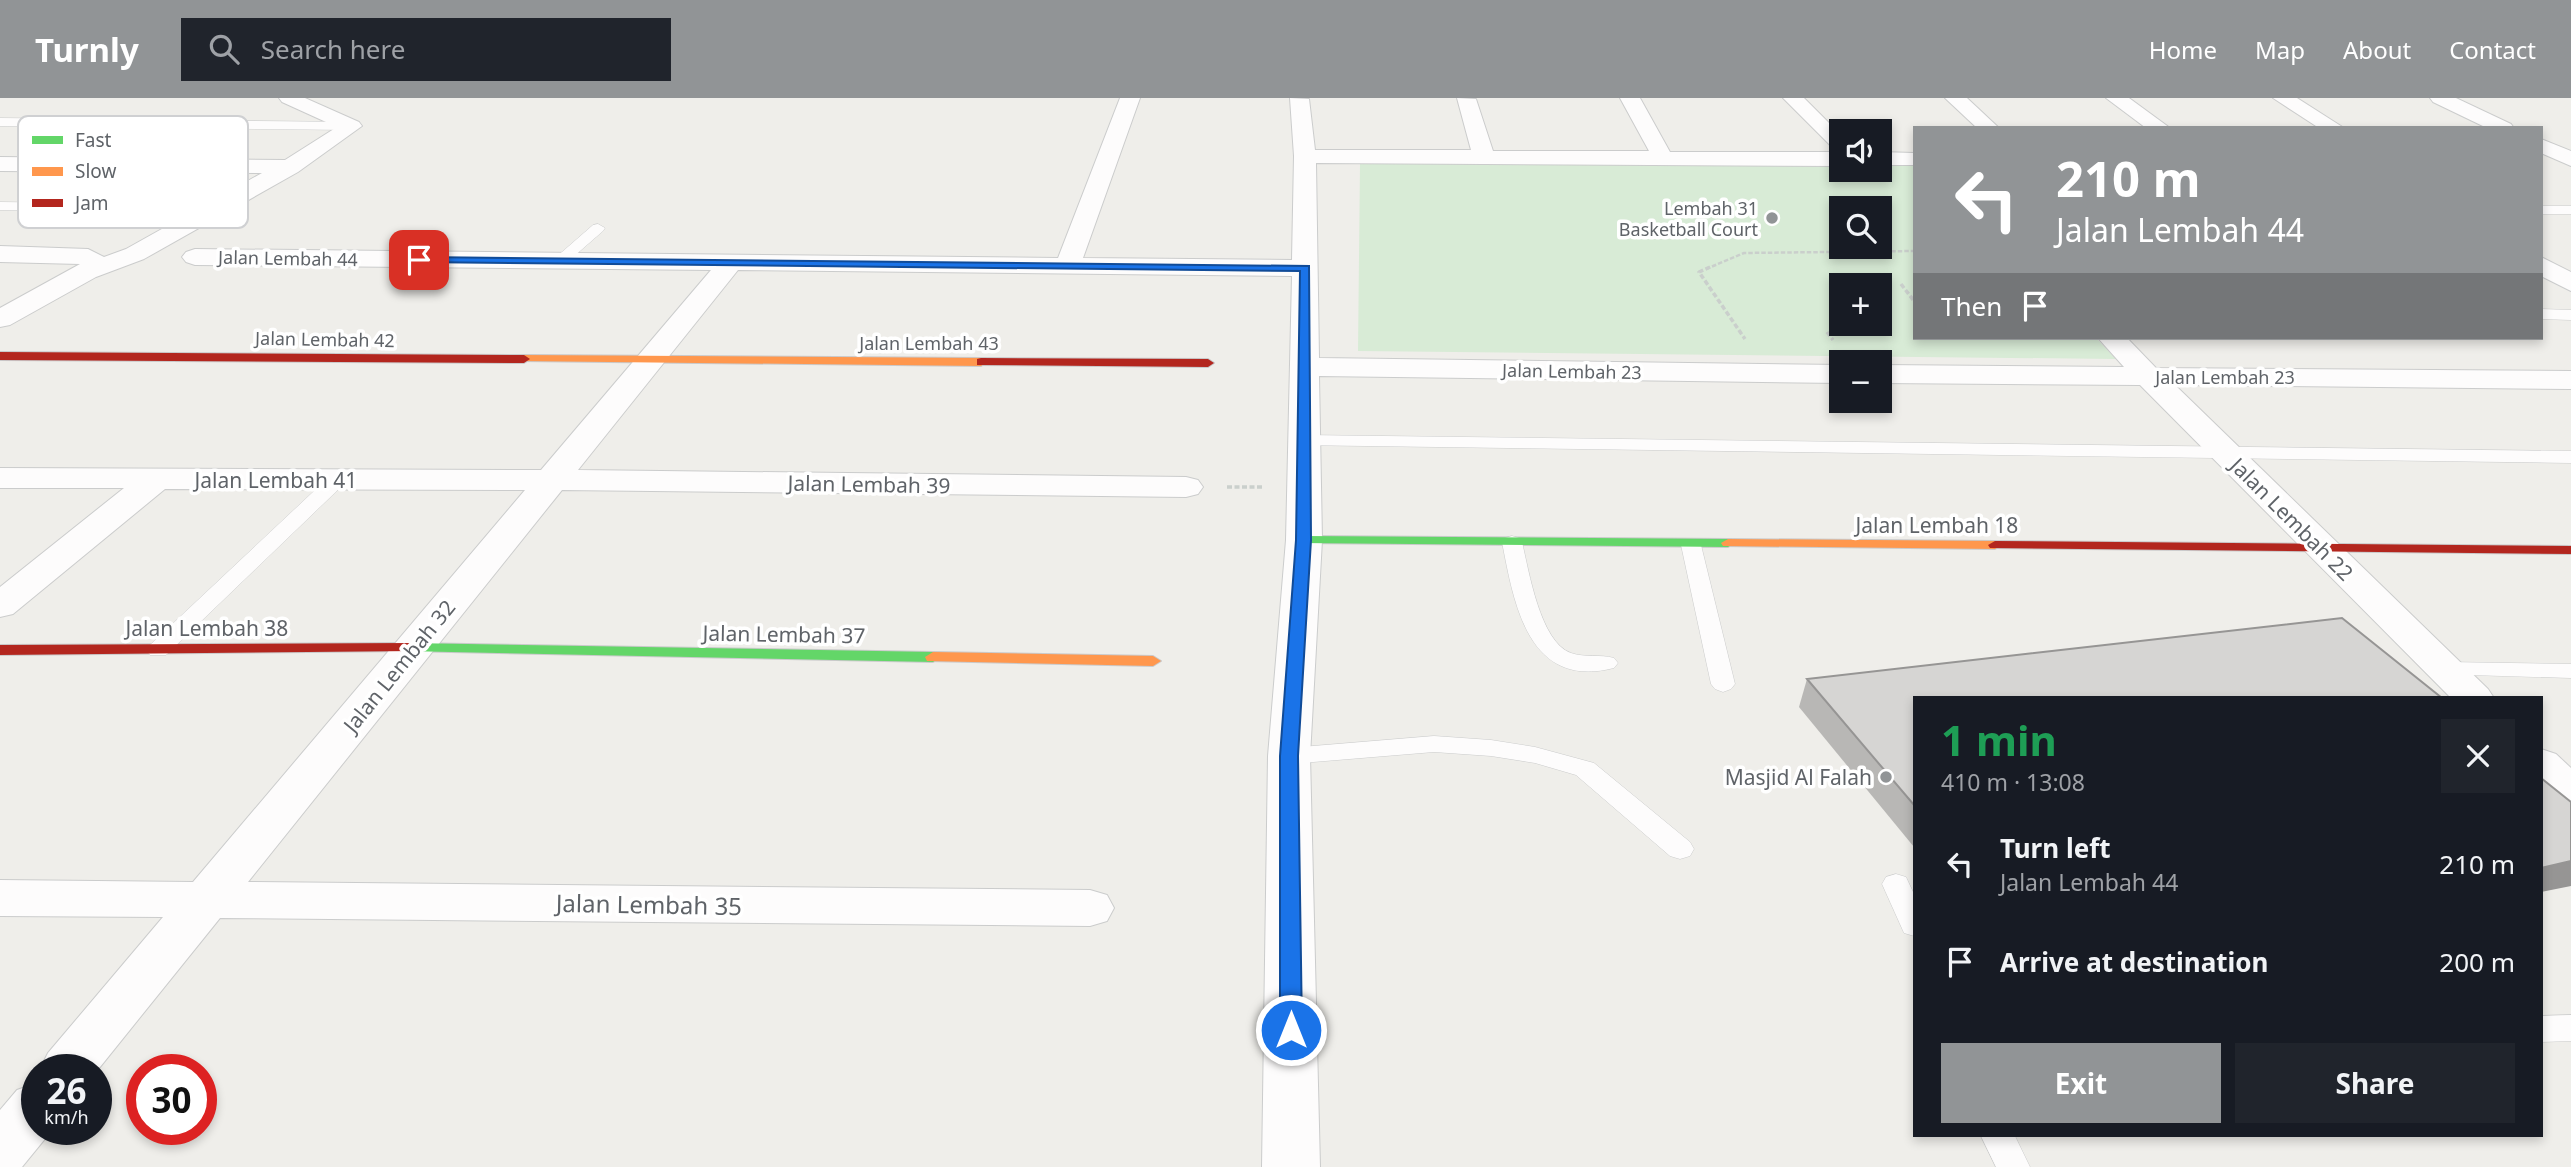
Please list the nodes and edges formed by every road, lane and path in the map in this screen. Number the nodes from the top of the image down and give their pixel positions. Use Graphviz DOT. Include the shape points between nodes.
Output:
graph roads {
  1 [pos="289,98"];
  2 [pos="1130,98"];
  3 [pos="1630,98"];
  4 [pos="1793,98"];
  5 [pos="1955,98"];
  6 [pos="2116,98"];
  7 [pos="2283,98"];
  8 [pos="2440,98"];
  9 [pos="1299,99"];
  10 [pos="1466,99"];
  11 [pos="0,122"];
  12 [pos="18,122"];
  13 [pos="248,125"];
  14 [pos="352,126"];
  15 [pos="1987,126"];
  16 [pos="2157,126"];
  17 [pos="2331,126"];
  18 [pos="2500,126"];
  19 [pos="1829,135"];
  20 [pos="2543,146"];
  21 [pos="1305,156"];
  22 [pos="1484,157"];
  23 [pos="1663,158"];
  24 [pos="1829,159"];
  25 [pos="1892,159"];
  26 [pos="1913,159"];
  27 [pos="2571,161"];
  28 [pos="2543,162"];
  29 [pos="0,164"];
  30 [pos="18,164"];
  31 [pos="248,167"];
  32 [pos="290,167"];
  33 [pos="248,191"];
  34 [pos="0,206"];
  35 [pos="18,206"];
  36 [pos="2543,210"];
  37 [pos="2571,210"];
  38 [pos="182,228"];
  39 [pos="598,228"];
  40 [pos="1913,251"];
  41 [pos="0,254"];
  42 [pos="195,257"];
  43 [pos="2543,257"];
  44 [pos="2571,258"];
  45 [pos="558,262"];
  46 [pos="731,262"];
  47 [pos="1068,264"];
  48 [pos="2543,266"];
  49 [pos="1306,268"];
  50 [pos="87,272"];
  51 [pos="2571,282"];
  52 [pos="1901,284"];
  53 [pos="1913,300"];
  54 [pos="2543,314"];
  55 [pos="2571,315"];
  56 [pos="0,319"];
  57 [pos="2114,340"];
  58 [pos="1747,342"];
  59 [pos="0,355"];
  60 [pos="650,362"];
  61 [pos="1208,363"];
  62 [pos="1304,367"];
  63 [pos="1829,374"];
  64 [pos="1892,374"];
  65 [pos="2148,376"];
  66 [pos="2571,380"];
  67 [pos="1302,441"];
  68 [pos="2223,451"];
  69 [pos="2571,457"];
  70 [pos="0,478"];
  71 [pos="156,479"];
  72 [pos="337,480"];
  73 [pos="552,480"];
  74 [pos="1303,486"];
  75 [pos="1186,487"];
  76 [pos="1304,540"];
  77 [pos="1512,542"];
  78 [pos="1691,545"];
  79 [pos="2320,547"];
  80 [pos="2571,550"];
  81 [pos="0,606"];
  82 [pos="414,648"];
  83 [pos="0,650"];
  84 [pos="158,650"];
  85 [pos="1153,661"];
  86 [pos="1606,663"];
  87 [pos="2445,669"];
  88 [pos="2571,671"];
  89 [pos="1723,684"];
  90 [pos="2472,696"];
  91 [pos="1289,756"];
  92 [pos="2543,766"];
  93 [pos="2571,794"];
  94 [pos="1680,849"];
  95 [pos="1896,884"];
  96 [pos="0,898"];
  97 [pos="209,898"];
  98 [pos="1090,908"];
  99 [pos="1913,923"];
  100 [pos="2543,1028"];
  101 [pos="2571,1028"];
  102 [pos="79,1054"];
  103 [pos="21,1126"];
  104 [pos="1998,1137"];
  105 [pos="0,1152"];
  106 [pos="1292,1167"];
  107 [pos="2013,1167"];
  1 -- 14 [label="street"];
  2 -- 47 [label="street"];
  3 -- 23 [label="street"];
  4 -- 19 [label="street"];
  5 -- 15 [label="street"];
  6 -- 16 [label="street"];
  7 -- 17 [label="street"];
  8 -- 18 [label="street"];
  9 -- 21 [label="street"];
  10 -- 22 [label="street"];
  11 -- 12 [label="lane"];
  13 -- 14 [label="lane"];
  14 -- 32 [label="street"];
  20 -- 27 [label="street"];
  21 -- 22 [label="street"];
  21 -- 49 [label="street"];
  22 -- 23 [label="street"];
  23 -- 24 [label="street"];
  25 -- 26 [label="street"];
  27 -- 28 [label="street"];
  29 -- 30 [label="street"];
  31 -- 32 [label="street"];
  32 -- 33 [label="street"];
  34 -- 35 [label="lane"];
  36 -- 37 [label="lane"];
  38 -- 50 [label="street" via="135,254"];
  39 -- 45 [label="lane"];
  40 -- 58 [label="path" via="1744,253 1699,272"];
  41 -- 50 [label="street" via="88,257 95,262"];
  42 -- 45 [label="street, Jalan Lembah 44"];
  43 -- 44 [label="street"];
  45 -- 46 [label="street, Jalan Lembah 44"];
  46 -- 47 [label="street, Jalan Lembah 44"];
  46 -- 60 [label="street, Jalan Lembah 32"];
  47 -- 49 [label="street, Jalan Lembah 44"];
  48 -- 51 [label="street"];
  49 -- 62 [label="street"];
  50 -- 56 [label="street"];
  52 -- 53 [label="path"];
  54 -- 55 [label="lane"];
  57 -- 65 [label="street, Jalan Lembah 22"];
  59 -- 60 [label="street, Jalan Lembah 42"];
  60 -- 61 [label="street, Jalan Lembah 43"];
  60 -- 73 [label="street, Jalan Lembah 32"];
  62 -- 63 [label="street, Jalan Lembah 23"];
  62 -- 67 [label="street"];
  64 -- 65 [label="street, Jalan Lembah 23"];
  65 -- 66 [label="street, Jalan Lembah 23"];
  65 -- 68 [label="street, Jalan Lembah 22"];
  67 -- 68 [label="lane"];
  67 -- 74 [label="street"];
  68 -- 69 [label="lane"];
  68 -- 79 [label="street, Jalan Lembah 22"];
  70 -- 71 [label="street, Jalan Lembah 41"];
  71 -- 72 [label="street, Jalan Lembah 41"];
  71 -- 81 [label="street"];
  72 -- 73 [label="street, Jalan Lembah 41"];
  72 -- 84 [label="lane"];
  73 -- 75 [label="street, Jalan Lembah 39"];
  73 -- 82 [label="street, Jalan Lembah 32"];
  74 -- 75 [label="path"];
  74 -- 76 [label="street"];
  76 -- 77 [label="street, Jalan Lembah 18"];
  76 -- 91 [label="street"];
  77 -- 78 [label="street, Jalan Lembah 18"];
  77 -- 86 [label="lane" via="1520,579 1547,648 1572,661"];
  78 -- 79 [label="street, Jalan Lembah 18"];
  78 -- 89 [label="lane"];
  79 -- 80 [label="street, Jalan Lembah 18"];
  79 -- 87 [label="street, Jalan Lembah 22"];
  82 -- 84 [label="street, Jalan Lembah 38"];
  82 -- 85 [label="street, Jalan Lembah 37"];
  82 -- 97 [label="street, Jalan Lembah 32"];
  83 -- 84 [label="street, Jalan Lembah 38"];
  87 -- 88 [label="lane"];
  87 -- 90 [label="street, Jalan Lembah 22"];
  91 -- 94 [label="lane" via="1434,744 1535,755 1585,769"];
  91 -- 106 [label="street"];
  92 -- 93 [label="street"];
  95 -- 99 [label="lane"];
  96 -- 97 [label="street, Jalan Lembah 35"];
  97 -- 98 [label="street, Jalan Lembah 35"];
  97 -- 102 [label="street, Jalan Lembah 32"];
  100 -- 101 [label="lane"];
  103 -- 105 [label="street"];
  104 -- 107 [label="lane"];
}
